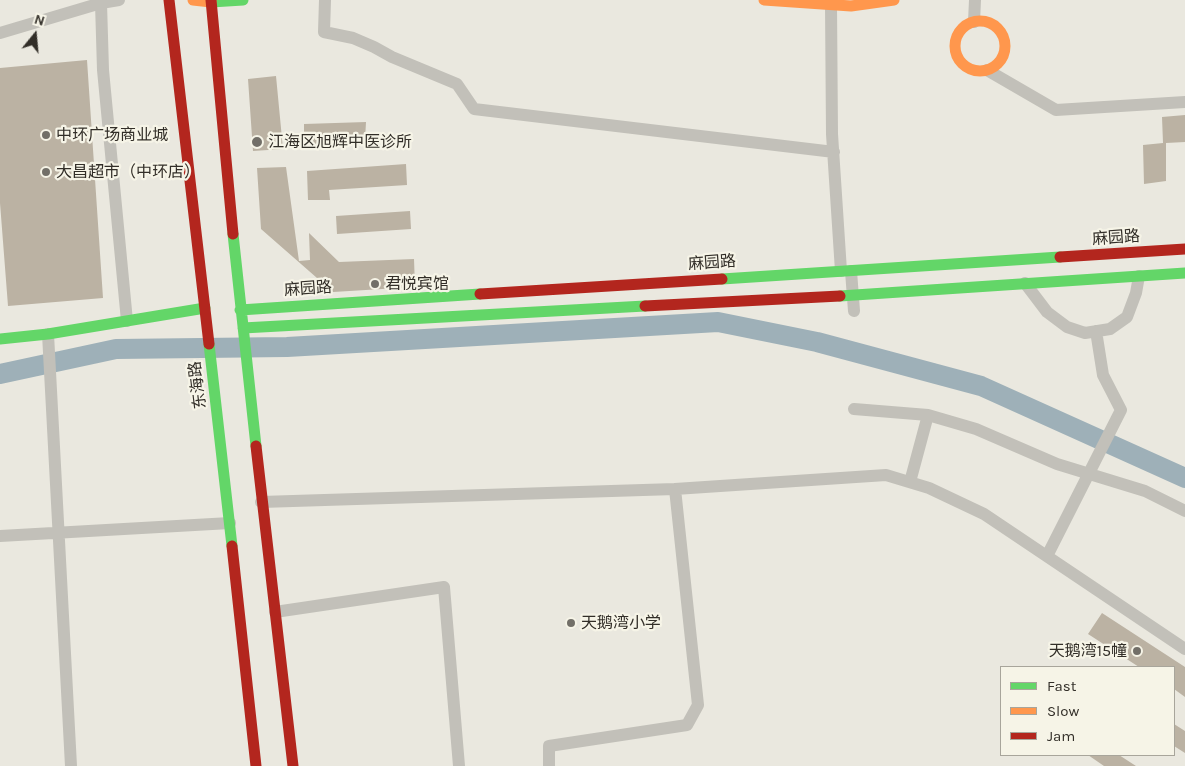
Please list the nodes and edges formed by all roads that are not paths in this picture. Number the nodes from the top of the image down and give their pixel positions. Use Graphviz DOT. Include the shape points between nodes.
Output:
graph roads {
  1 [pos="118,0"];
  2 [pos="169,0"];
  3 [pos="193,0"];
  4 [pos="244,0"];
  5 [pos="325,0"];
  6 [pos="764,0"];
  7 [pos="894,0"];
  8 [pos="975,0"];
  9 [pos="211,1"];
  10 [pos="101,3"];
  11 [pos="831,6"];
  12 [pos="974,22"];
  13 [pos="0,33"];
  14 [pos="987,70"];
  15 [pos="1185,102"];
  16 [pos="834,152"];
  17 [pos="1185,249"];
  18 [pos="846,271"];
  19 [pos="1185,273"];
  20 [pos="1139,276"];
  21 [pos="1025,283"];
  22 [pos="854,295"];
  23 [pos="205,309"];
  24 [pos="240,310"];
  25 [pos="854,311"];
  26 [pos="127,321"];
  27 [pos="243,328"];
  28 [pos="1096,331"];
  29 [pos="48,335"];
  30 [pos="0,339"];
  31 [pos="854,408"];
  32 [pos="928,415"];
  33 [pos="1090,473"];
  34 [pos="910,482"];
  35 [pos="675,489"];
  36 [pos="261,502"];
  37 [pos="1185,510"];
  38 [pos="230,523"];
  39 [pos="59,533"];
  40 [pos="0,536"];
  41 [pos="1047,556"];
  42 [pos="275,612"];
  43 [pos="1185,648"];
  44 [pos="72,766"];
  45 [pos="256,766"];
  46 [pos="293,766"];
  47 [pos="459,766"];
  48 [pos="549,766"];
  1 -- 10 [label="street"];
  2 -- 23 [label="street, 东海路"];
  3 -- 9 [label="street"];
  4 -- 9 [label="street"];
  5 -- 16 [label="street" via="324,32 353,38 457,84 474,109"];
  6 -- 11 [label="street"];
  7 -- 11 [label="street"];
  8 -- 12 [label="street"];
  9 -- 24 [label="street"];
  10 -- 13 [label="street"];
  10 -- 26 [label="street" via="103,70"];
  11 -- 16 [label="street"];
  12 -- 14 [label="street" via="991,24 1003,36 1004,53 995,67"];
  12 -- 14 [label="street" via="961,30 955,45 956,52 965,65"];
  14 -- 15 [label="street" via="1056,110"];
  16 -- 18 [label="street"];
  17 -- 18 [label="street, 麻园路"];
  18 -- 22 [label="street"];
  18 -- 24 [label="street, 麻园路"];
  19 -- 20 [label="street"];
  20 -- 21 [label="street"];
  20 -- 28 [label="street" via="1127,317 1110,329"];
  21 -- 22 [label="street"];
  21 -- 28 [label="street" via="1047,312 1067,328 1085,333"];
  22 -- 25 [label="street"];
  22 -- 27 [label="street"];
  23 -- 26 [label="street"];
  23 -- 38 [label="street, 东海路"];
  24 -- 27 [label="street"];
  26 -- 29 [label="street"];
  27 -- 36 [label="street"];
  28 -- 33 [label="street" via="1103,375 1121,410"];
  29 -- 30 [label="street"];
  29 -- 39 [label="street"];
  31 -- 32 [label="street"];
  32 -- 33 [label="street" via="976,429 1057,464"];
  32 -- 34 [label="street"];
  33 -- 37 [label="street" via="1145,491"];
  33 -- 41 [label="street"];
  34 -- 35 [label="street" via="886,475"];
  34 -- 41 [label="street" via="984,514"];
  35 -- 36 [label="street"];
  35 -- 48 [label="street" via="698,705 687,725 548,746"];
  36 -- 42 [label="street"];
  38 -- 39 [label="street"];
  38 -- 45 [label="street, 东海路"];
  39 -- 40 [label="street"];
  39 -- 44 [label="street"];
  41 -- 43 [label="street"];
  42 -- 46 [label="street"];
  42 -- 47 [label="street" via="444,588"];
}
